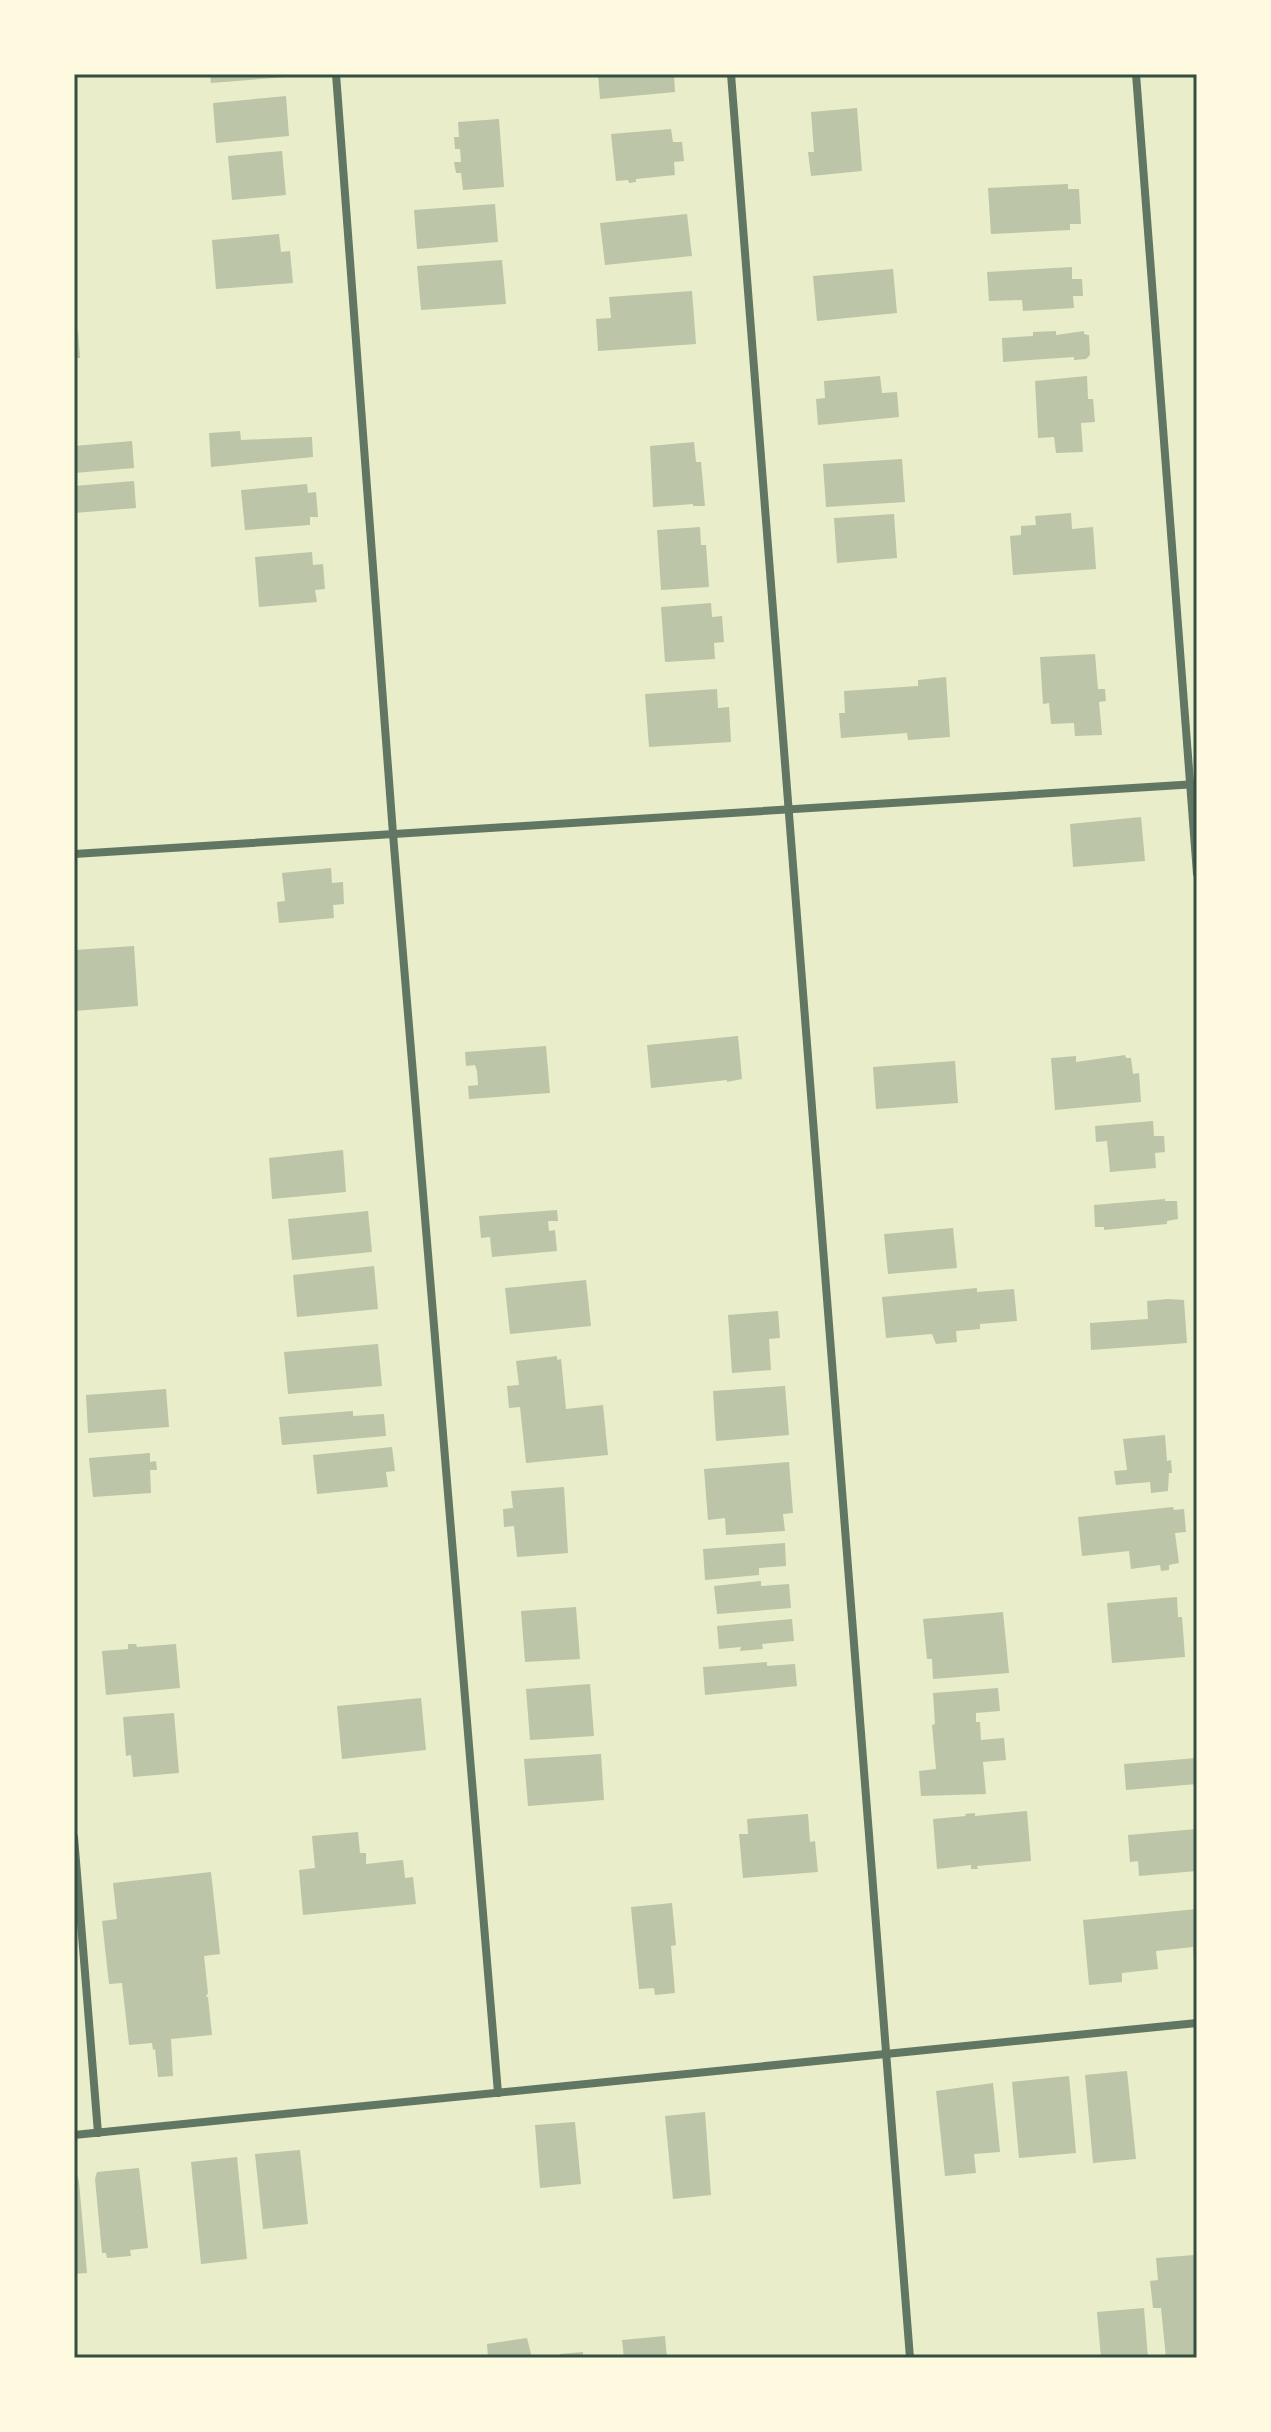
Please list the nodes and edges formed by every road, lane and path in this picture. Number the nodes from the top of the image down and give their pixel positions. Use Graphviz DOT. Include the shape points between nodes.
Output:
graph roads {
  1 [pos="336,74"];
  2 [pos="731,74"];
  3 [pos="1136,74"];
  4 [pos="1194,785"];
  5 [pos="790,809"];
  6 [pos="393,834"];
  7 [pos="74,854"];
  8 [pos="1197,874"];
  9 [pos="74,1837"];
  10 [pos="1197,2023"];
  11 [pos="885,2054"];
  12 [pos="498,2093"];
  13 [pos="98,2133"];
  14 [pos="74,2135"];
  15 [pos="910,2358"];
  1 -- 6 [label="street"];
  2 -- 5 [label="street"];
  3 -- 4 [label="street"];
  4 -- 5 [label="street"];
  4 -- 8 [label="street"];
  5 -- 6 [label="street"];
  5 -- 11 [label="street"];
  6 -- 7 [label="street"];
  6 -- 12 [label="street"];
  9 -- 13 [label="street"];
  10 -- 11 [label="street"];
  11 -- 12 [label="street"];
  11 -- 15 [label="street"];
  12 -- 13 [label="street"];
  13 -- 14 [label="street"];
}
